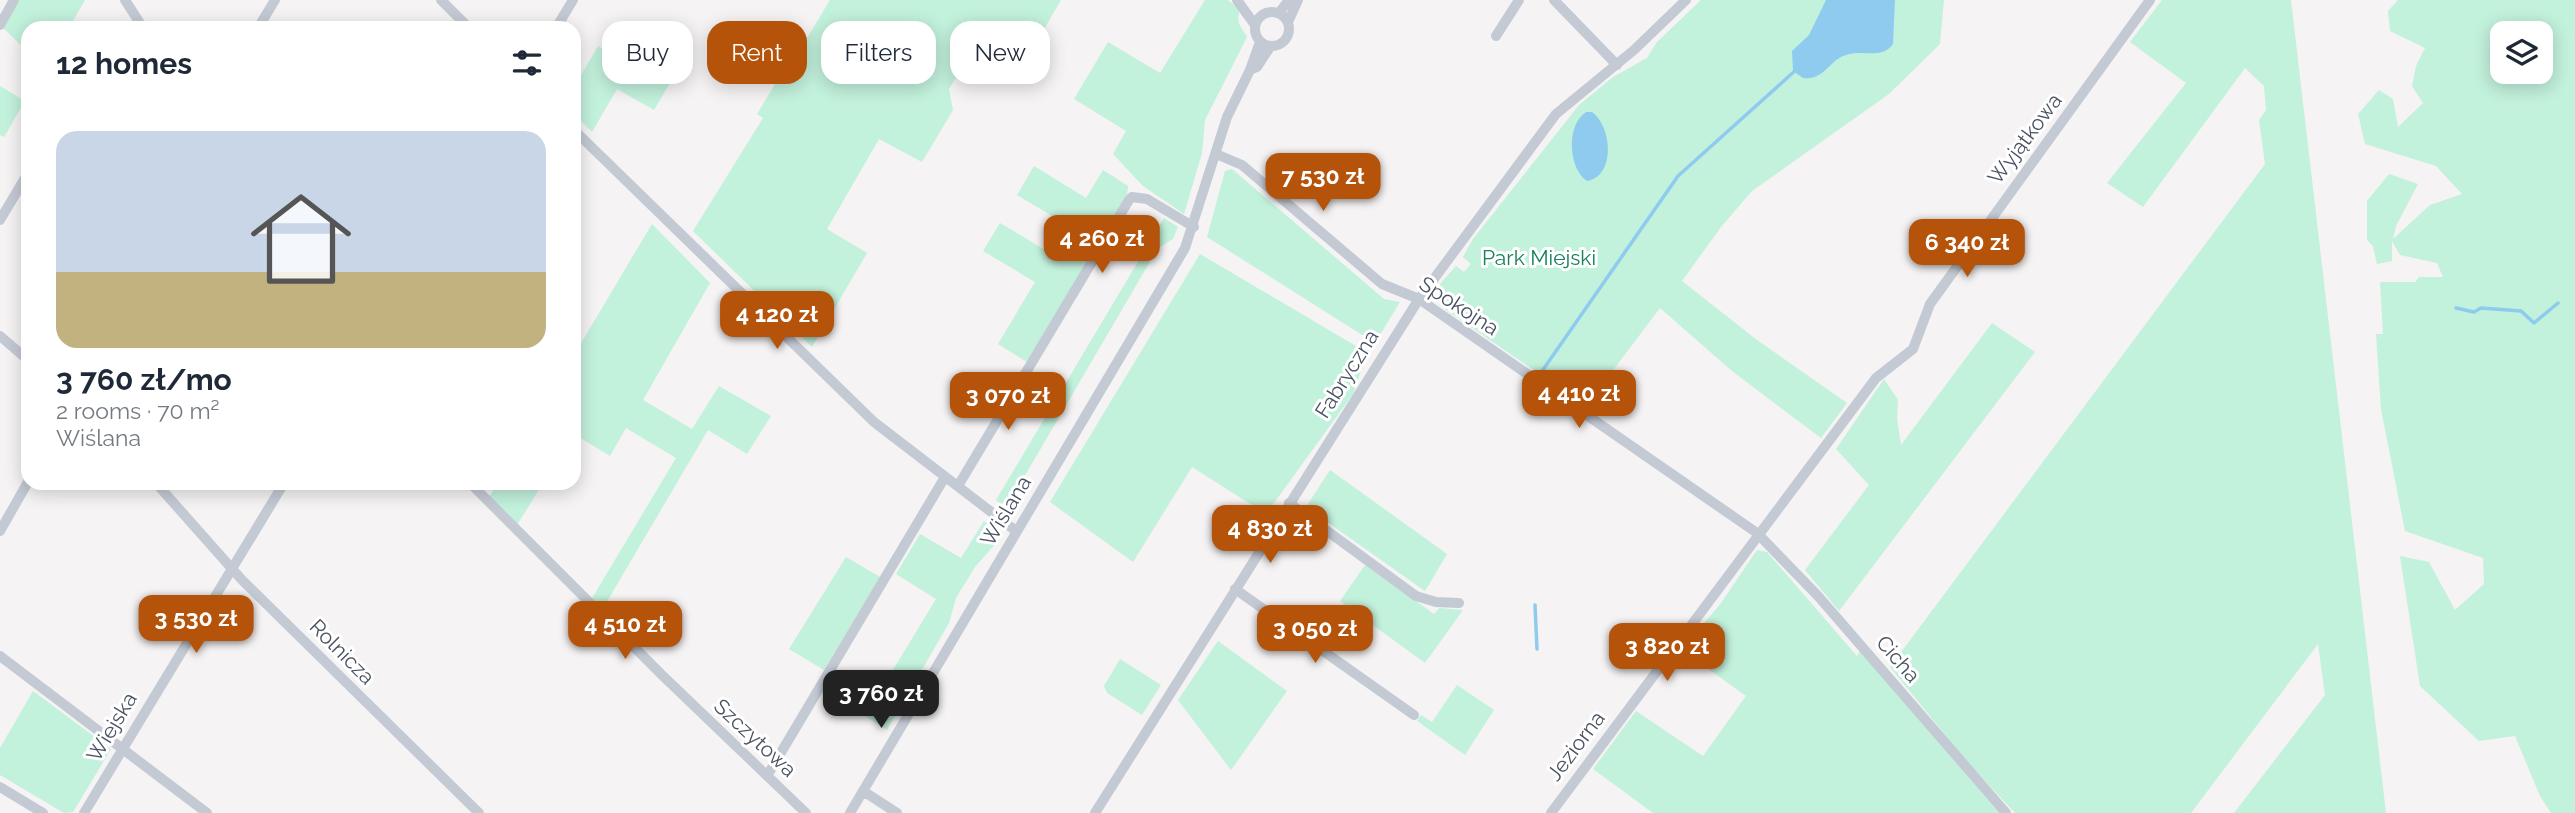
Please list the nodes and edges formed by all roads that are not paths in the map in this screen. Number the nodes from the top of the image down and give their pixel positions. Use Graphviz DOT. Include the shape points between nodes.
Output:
graph roads {
  1 [pos="14,0"];
  2 [pos="125,0"];
  3 [pos="275,0"];
  4 [pos="441,0"];
  5 [pos="573,0"];
  6 [pos="1239,0"];
  7 [pos="1289,0"];
  8 [pos="1298,0"];
  9 [pos="1519,0"];
  10 [pos="1554,0"];
  11 [pos="1686,0"];
  12 [pos="2150,0"];
  13 [pos="1266,13"];
  14 [pos="1279,13"];
  15 [pos="138,21"];
  16 [pos="262,21"];
  17 [pos="462,21"];
  18 [pos="560,21"];
  19 [pos="1288,22"];
  20 [pos="0,24"];
  21 [pos="1255,25"];
  22 [pos="1496,36"];
  23 [pos="1265,44"];
  24 [pos="1617,65"];
  25 [pos="581,137"];
  26 [pos="1216,154"];
  27 [pos="21,185"];
  28 [pos="0,220"];
  29 [pos="1194,227"];
  30 [pos="1419,299"];
  31 [pos="0,336"];
  32 [pos="21,354"];
  33 [pos="945,477"];
  34 [pos="958,486"];
  35 [pos="23,490"];
  36 [pos="162,490"];
  37 [pos="280,490"];
  38 [pos="477,490"];
  39 [pos="1289,503"];
  40 [pos="0,531"];
  41 [pos="1016,531"];
  42 [pos="1757,533"];
  43 [pos="232,568"];
  44 [pos="1235,589"];
  45 [pos="1459,603"];
  46 [pos="0,656"];
  47 [pos="1414,715"];
  48 [pos="121,748"];
  49 [pos="767,776"];
  50 [pos="0,787"];
  51 [pos="863,791"];
  52 [pos="43,813"];
  53 [pos="83,813"];
  54 [pos="207,813"];
  55 [pos="479,813"];
  56 [pos="806,813"];
  57 [pos="850,813"];
  58 [pos="897,813"];
  59 [pos="1095,813"];
  60 [pos="1550,813"];
  61 [pos="2006,813"];
  1 -- 20 [label="street"];
  2 -- 15 [label="street"];
  3 -- 16 [label="street"];
  4 -- 17 [label="street"];
  5 -- 18 [label="street"];
  6 -- 13 [label="street"];
  6 -- 21 [label="street"];
  7 -- 14 [label="street"];
  8 -- 19 [label="street"];
  9 -- 22 [label="street"];
  10 -- 24 [label="street"];
  11 -- 24 [label="street, Fabryczna"];
  12 -- 42 [label="street, Wyjątkowa" via="1930,304 1913,349 1876,378"];
  13 -- 14 [label="street"];
  13 -- 21 [label="street"];
  14 -- 19 [label="street"];
  19 -- 23 [label="street" via="1286,40"];
  21 -- 23 [label="street"];
  23 -- 26 [label="street, Wiślana" via="1227,117"];
  24 -- 30 [label="street, Fabryczna" via="1556,114"];
  25 -- 33 [label="street" via="869,417"];
  26 -- 29 [label="street, Wiślana"];
  26 -- 30 [label="street, Spokojna" via="1242,165 1382,284"];
  27 -- 28 [label="street"];
  29 -- 34 [label="street" via="1147,200 1129,200"];
  29 -- 41 [label="street, Wiślana"];
  30 -- 39 [label="street, Fabryczna"];
  30 -- 42 [label="street, Spokojna"];
  31 -- 32 [label="street"];
  33 -- 34 [label="street"];
  33 -- 49 [label="street"];
  34 -- 41 [label="street"];
  35 -- 40 [label="street"];
  36 -- 43 [label="street, Rolnicza"];
  37 -- 43 [label="street, Wiejska"];
  38 -- 49 [label="street, Szczytowa"];
  39 -- 44 [label="street, Fabryczna"];
  39 -- 45 [label="street" via="1416,596"];
  41 -- 51 [label="street, Wiślana"];
  42 -- 60 [label="street, Jeziorna"];
  42 -- 61 [label="street, Cicha" via="1818,596"];
  43 -- 48 [label="street, Wiejska"];
  43 -- 55 [label="street, Rolnicza"];
  44 -- 47 [label="street"];
  44 -- 59 [label="street, Fabryczna"];
  46 -- 48 [label="street"];
  48 -- 53 [label="street, Wiejska"];
  48 -- 54 [label="street"];
  49 -- 56 [label="street, Szczytowa"];
  50 -- 52 [label="street"];
  51 -- 57 [label="street, Wiślana"];
  51 -- 58 [label="street"];
}
